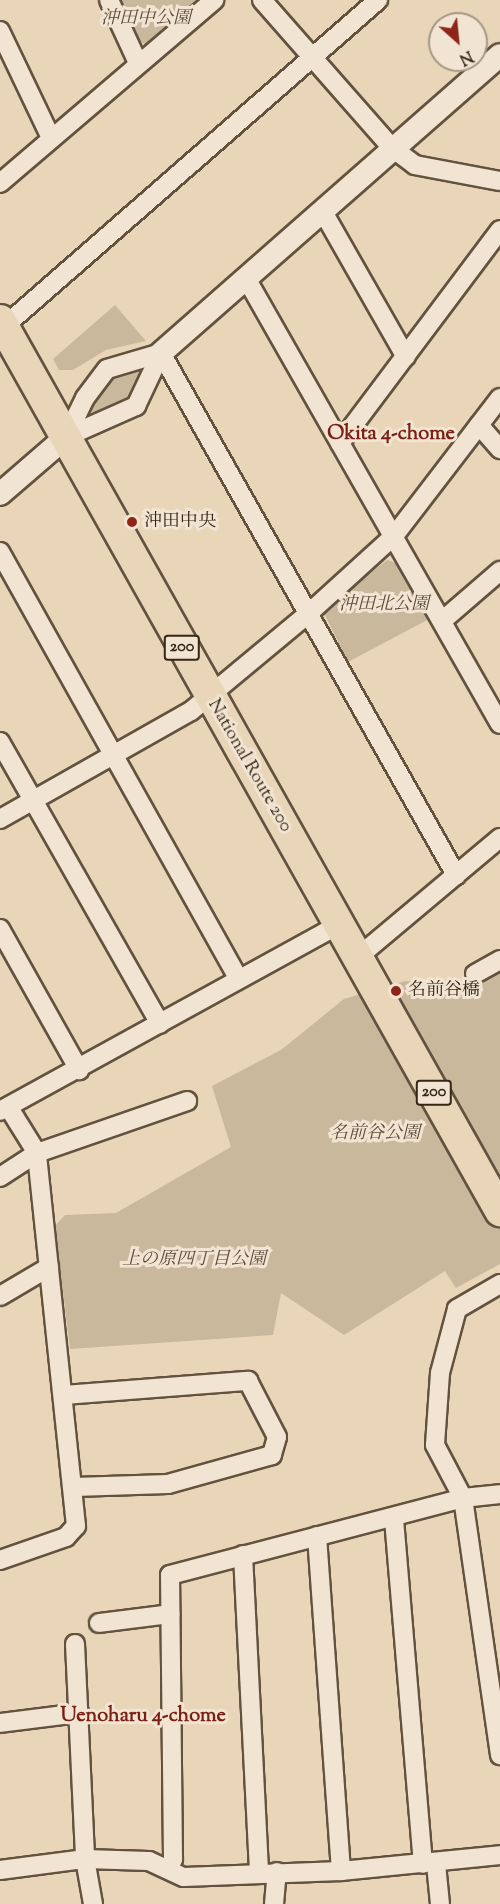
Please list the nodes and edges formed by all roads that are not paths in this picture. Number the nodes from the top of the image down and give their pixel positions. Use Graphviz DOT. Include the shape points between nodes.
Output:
graph roads {
  1 [pos="109,0"];
  2 [pos="214,0"];
  3 [pos="262,0"];
  4 [pos="378,0"];
  5 [pos="0,31"];
  6 [pos="500,56"];
  7 [pos="312,59"];
  8 [pos="138,63"];
  9 [pos="51,138"];
  10 [pos="392,147"];
  11 [pos="500,182"];
  12 [pos="0,183"];
  13 [pos="322,210"];
  14 [pos="500,230"];
  15 [pos="246,278"];
  16 [pos="1,325"];
  17 [pos="161,353"];
  18 [pos="406,357"];
  19 [pos="500,398"];
  20 [pos="479,425"];
  21 [pos="66,437"];
  22 [pos="340,443"];
  23 [pos="500,449"];
  24 [pos="0,494"];
  25 [pos="394,536"];
  26 [pos="0,552"];
  27 [pos="500,571"];
  28 [pos="309,613"];
  29 [pos="442,621"];
  30 [pos="208,694"];
  31 [pos="493,694"];
  32 [pos="500,724"];
  33 [pos="0,742"];
  34 [pos="114,756"];
  35 [pos="33,801"];
  36 [pos="0,819"];
  37 [pos="500,838"];
  38 [pos="456,875"];
  39 [pos="338,925"];
  40 [pos="0,929"];
  41 [pos="500,960"];
  42 [pos="363,966"];
  43 [pos="475,974"];
  44 [pos="239,979"];
  45 [pos="160,1024"];
  46 [pos="79,1070"];
  47 [pos="187,1101"];
  48 [pos="4,1110"];
  49 [pos="37,1153"];
  50 [pos="0,1177"];
  51 [pos="500,1211"];
  52 [pos="49,1267"];
  53 [pos="500,1284"];
  54 [pos="0,1296"];
  55 [pos="64,1395"];
  56 [pos="74,1487"];
  57 [pos="500,1494"];
  58 [pos="463,1498"];
  59 [pos="394,1519"];
  60 [pos="317,1536"];
  61 [pos="243,1555"];
  62 [pos="0,1560"];
  63 [pos="170,1614"];
  64 [pos="99,1623"];
  65 [pos="75,1644"];
  66 [pos="80,1713"];
  67 [pos="0,1723"];
  68 [pos="500,1755"];
  69 [pos="500,1855"];
  70 [pos="85,1859"];
  71 [pos="429,1864"];
  72 [pos="169,1869"];
  73 [pos="0,1870"];
  74 [pos="341,1871"];
  75 [pos="268,1873"];
  76 [pos="93,1904"];
  77 [pos="274,1904"];
  78 [pos="440,1904"];
  1 -- 8 [label="street"];
  2 -- 8 [label="street"];
  3 -- 7 [label="street"];
  4 -- 7 [label="street"];
  5 -- 9 [label="street"];
  6 -- 10 [label="street"];
  7 -- 10 [label="street"];
  7 -- 16 [label="street"];
  8 -- 9 [label="street"];
  9 -- 12 [label="street"];
  10 -- 11 [label="street" via="415,165"];
  10 -- 13 [label="street"];
  13 -- 15 [label="street"];
  13 -- 18 [label="street"];
  14 -- 18 [label="street"];
  15 -- 17 [label="street"];
  15 -- 22 [label="street"];
  16 -- 21 [label="highway, National Route 200 / 200"];
  17 -- 21 [label="street" via="136,406"];
  17 -- 21 [label="street" via="107,369 85,398"];
  17 -- 28 [label="street"];
  18 -- 22 [label="street"];
  19 -- 20 [label="street"];
  20 -- 23 [label="street"];
  20 -- 25 [label="street"];
  21 -- 24 [label="street"];
  21 -- 30 [label="highway, National Route 200 / 200"];
  22 -- 25 [label="street"];
  25 -- 28 [label="street"];
  25 -- 29 [label="street"];
  26 -- 34 [label="street"];
  27 -- 29 [label="street"];
  28 -- 30 [label="street"];
  28 -- 38 [label="street"];
  29 -- 31 [label="street"];
  30 -- 34 [label="street" via="191,711"];
  30 -- 39 [label="highway, National Route 200 / 200"];
  31 -- 32 [label="street"];
  33 -- 35 [label="street"];
  34 -- 35 [label="street"];
  34 -- 44 [label="street"];
  35 -- 36 [label="street"];
  35 -- 45 [label="street"];
  37 -- 38 [label="street"];
  38 -- 42 [label="street"];
  39 -- 42 [label="highway, National Route 200 / 200"];
  39 -- 44 [label="street"];
  40 -- 46 [label="street"];
  41 -- 43 [label="street"];
  42 -- 51 [label="highway, National Route 200 / 200"];
  44 -- 45 [label="street"];
  45 -- 46 [label="street"];
  46 -- 48 [label="street"];
  47 -- 49 [label="street"];
  48 -- 49 [label="street"];
  49 -- 50 [label="street"];
  49 -- 52 [label="street"];
  52 -- 54 [label="street"];
  52 -- 55 [label="street"];
  53 -- 58 [label="street" via="457,1309 440,1372 435,1445"];
  55 -- 56 [label="street"];
  55 -- 56 [label="street" via="248,1381 277,1437 272,1455 168,1484"];
  56 -- 62 [label="street" via="76,1526 66,1537"];
  57 -- 58 [label="street"];
  58 -- 59 [label="street"];
  58 -- 68 [label="street"];
  59 -- 60 [label="street"];
  59 -- 71 [label="street"];
  60 -- 61 [label="street"];
  60 -- 74 [label="street"];
  61 -- 63 [label="street" via="170,1575"];
  61 -- 75 [label="street"];
  63 -- 64 [label="street"];
  63 -- 72 [label="street" via="173,1859"];
  65 -- 66 [label="street"];
  66 -- 67 [label="street"];
  66 -- 70 [label="street"];
  69 -- 71 [label="street"];
  70 -- 72 [label="street" via="149,1861"];
  70 -- 73 [label="street"];
  70 -- 76 [label="street"];
  71 -- 74 [label="street"];
  71 -- 78 [label="street"];
  72 -- 75 [label="street" via="184,1877"];
  74 -- 75 [label="street"];
  75 -- 77 [label="street"];
}
